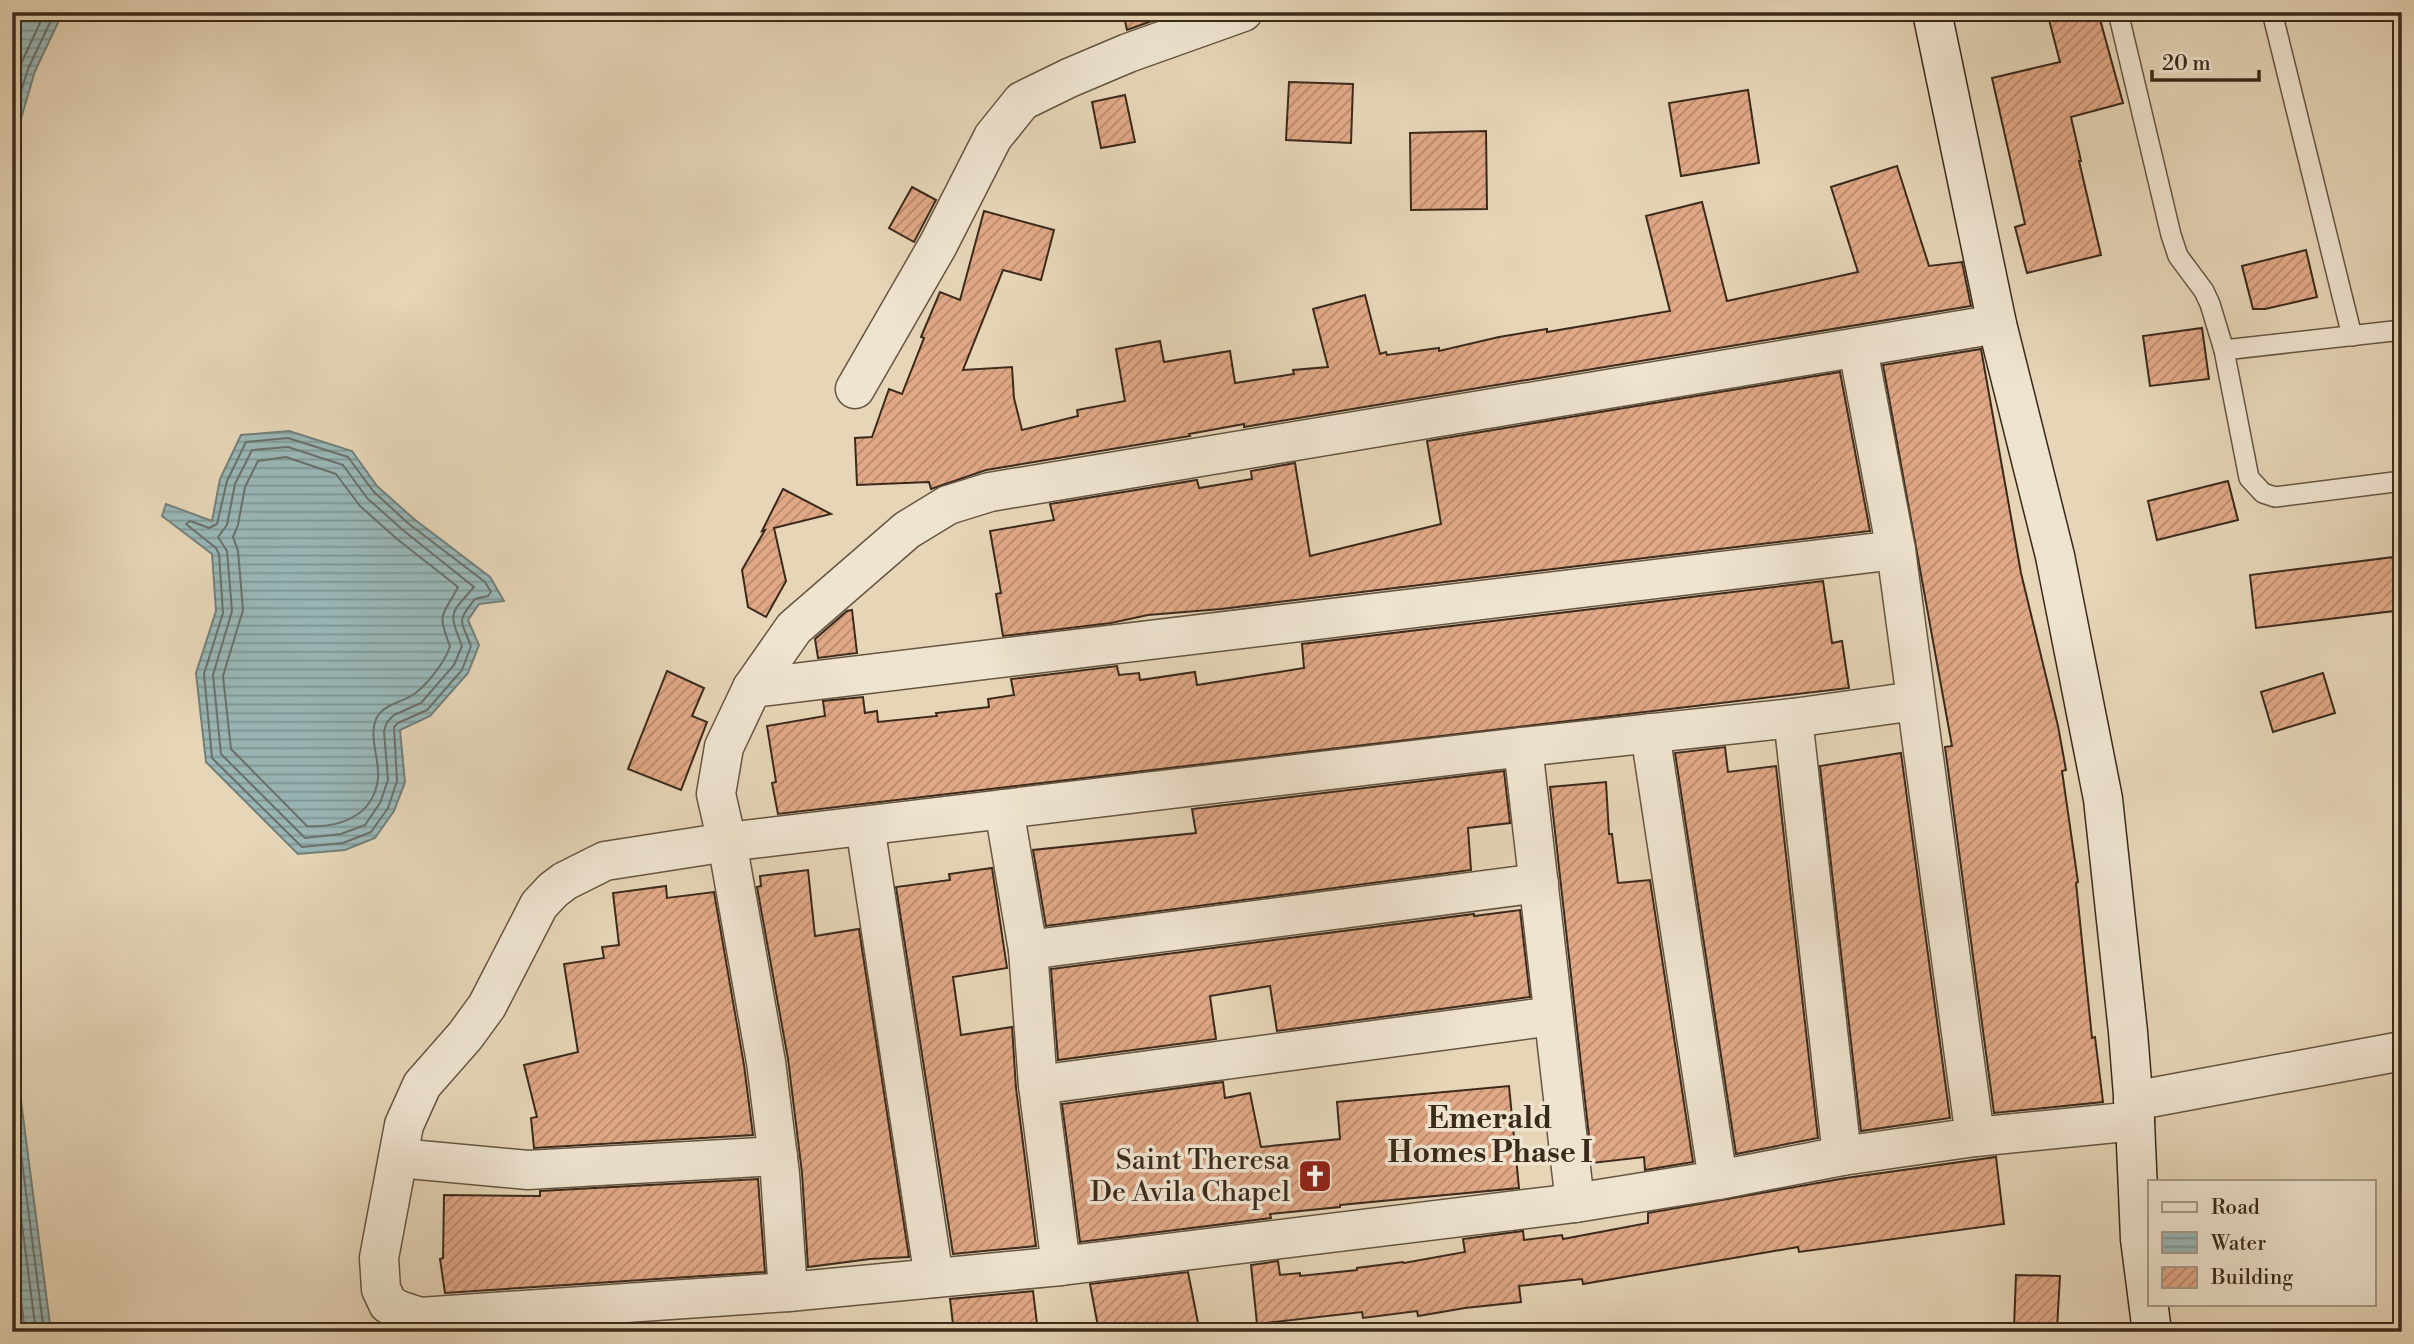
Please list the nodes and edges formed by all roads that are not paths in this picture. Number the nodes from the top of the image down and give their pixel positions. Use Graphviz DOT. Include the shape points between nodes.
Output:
graph roads {
  1 [pos="1243,12"];
  2 [pos="1932,12"];
  3 [pos="2118,12"];
  4 [pos="2272,12"];
  5 [pos="1997,324"];
  6 [pos="2402,330"];
  7 [pos="2351,336"];
  8 [pos="1858,349"];
  9 [pos="2224,350"];
  10 [pos="855,389"];
  11 [pos="2402,481"];
  12 [pos="1896,550"];
  13 [pos="752,688"];
  14 [pos="1915,701"];
  15 [pos="1793,718"];
  16 [pos="1650,733"];
  17 [pos="1523,747"];
  18 [pos="1004,809"];
  19 [pos="865,826"];
  20 [pos="727,842"];
  21 [pos="1539,883"];
  22 [pos="1028,950"];
  23 [pos="1553,1016"];
  24 [pos="2402,1051"];
  25 [pos="1038,1085"];
  26 [pos="2134,1111"];
  27 [pos="1975,1137"];
  28 [pos="778,1156"];
  29 [pos="1842,1156"];
  30 [pos="398,1158"];
  31 [pos="1718,1180"];
  32 [pos="1575,1203"];
  33 [pos="1061,1266"];
  34 [pos="934,1278"];
  35 [pos="788,1292"];
  36 [pos="2148,1301"];
  37 [pos="2149,1306"];
  38 [pos="2152,1332"];
  1 -- 10 [label="street" via="1128,53 1022,101 993,137 938,245"];
  2 -- 5 [label="street"];
  3 -- 9 [label="lane" via="2171,235 2178,256 2210,304"];
  4 -- 7 [label="lane"];
  5 -- 8 [label="street"];
  5 -- 26 [label="street" via="2054,556 2103,799"];
  6 -- 7 [label="lane"];
  7 -- 9 [label="lane"];
  8 -- 12 [label="street"];
  8 -- 13 [label="street" via="990,492 948,505 907,530 794,628"];
  9 -- 11 [label="lane" via="2249,478 2263,493 2301,495"];
  12 -- 13 [label="street"];
  12 -- 14 [label="street"];
  13 -- 20 [label="street" via="724,747 719,769 716,794"];
  14 -- 15 [label="street"];
  14 -- 27 [label="street"];
  15 -- 16 [label="street"];
  15 -- 29 [label="street"];
  16 -- 17 [label="street"];
  16 -- 31 [label="street"];
  17 -- 18 [label="street"];
  17 -- 21 [label="street"];
  18 -- 19 [label="street"];
  18 -- 22 [label="street"];
  19 -- 20 [label="street"];
  19 -- 34 [label="street"];
  20 -- 28 [label="street"];
  20 -- 30 [label="street" via="605,861 553,890 539,905 487,1006 422,1085 404,1125"];
  21 -- 22 [label="street"];
  21 -- 23 [label="street"];
  22 -- 25 [label="street"];
  23 -- 25 [label="street"];
  23 -- 32 [label="street"];
  24 -- 26 [label="street"];
  25 -- 33 [label="street"];
  26 -- 27 [label="street"];
  26 -- 36 [label="street"];
  27 -- 29 [label="street"];
  28 -- 30 [label="street" via="528,1170"];
  28 -- 35 [label="street"];
  29 -- 31 [label="street"];
  30 -- 35 [label="street" via="379,1258 381,1289 388,1304 399,1310 420,1317"];
  31 -- 32 [label="street"];
  32 -- 33 [label="street"];
  33 -- 34 [label="street"];
  34 -- 35 [label="street"];
  37 -- 38 [label="street"];
}
